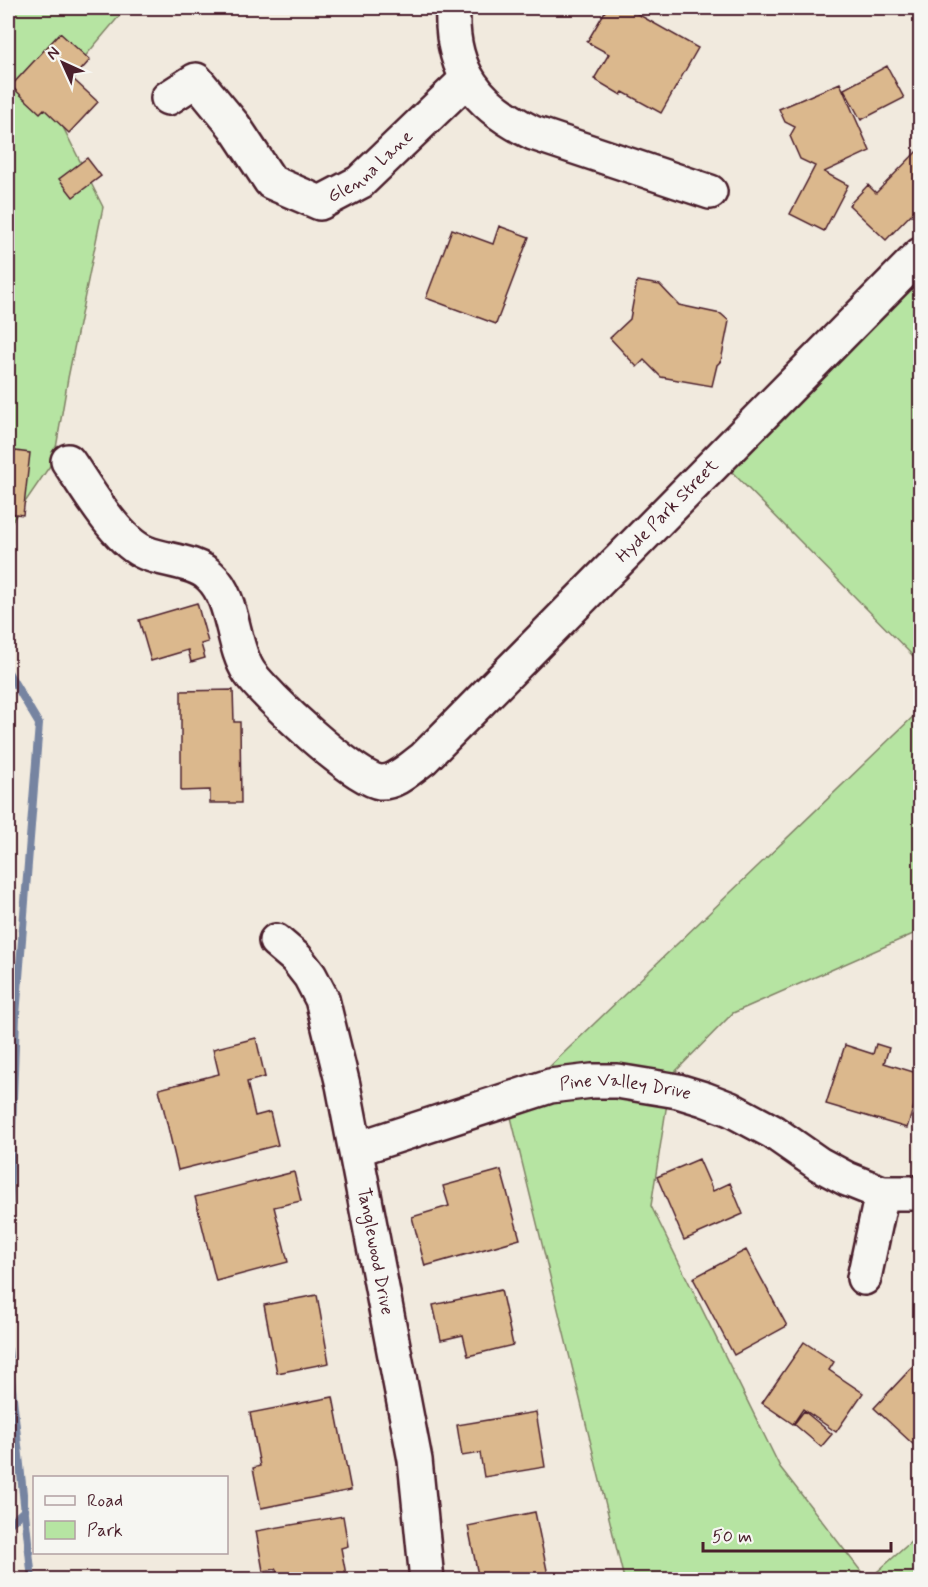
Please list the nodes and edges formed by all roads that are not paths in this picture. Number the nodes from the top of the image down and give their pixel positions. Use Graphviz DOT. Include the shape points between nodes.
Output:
graph roads {
  1 [pos="453,8"];
  2 [pos="467,79"];
  3 [pos="168,98"];
  4 [pos="710,192"];
  5 [pos="921,255"];
  6 [pos="68,461"];
  7 [pos="276,941"];
  8 [pos="356,1149"];
  9 [pos="882,1192"];
  10 [pos="921,1193"];
  11 [pos="864,1278"];
  12 [pos="427,1580"];
  1 -- 2 [label="street" via="453,34"];
  2 -- 3 [label="street, Glenna Lane" via="360,182 320,203 271,182 234,126 196,80"];
  2 -- 4 [label="street" via="494,110 533,134"];
  5 -- 6 [label="street, Hyde Park Street" via="423,759 394,780 379,782 360,774 280,708 248,670 225,598 210,575 185,563 145,553 118,532"];
  7 -- 8 [label="street, Tanglewood Drive" via="297,958 322,999"];
  8 -- 9 [label="street, Pine Valley Drive" via="550,1086 617,1081 678,1091 730,1109 846,1179"];
  8 -- 12 [label="street, Tanglewood Drive" via="415,1460"];
  9 -- 10 [label="street, Pine Valley Drive"];
  9 -- 11 [label="street"];
}
